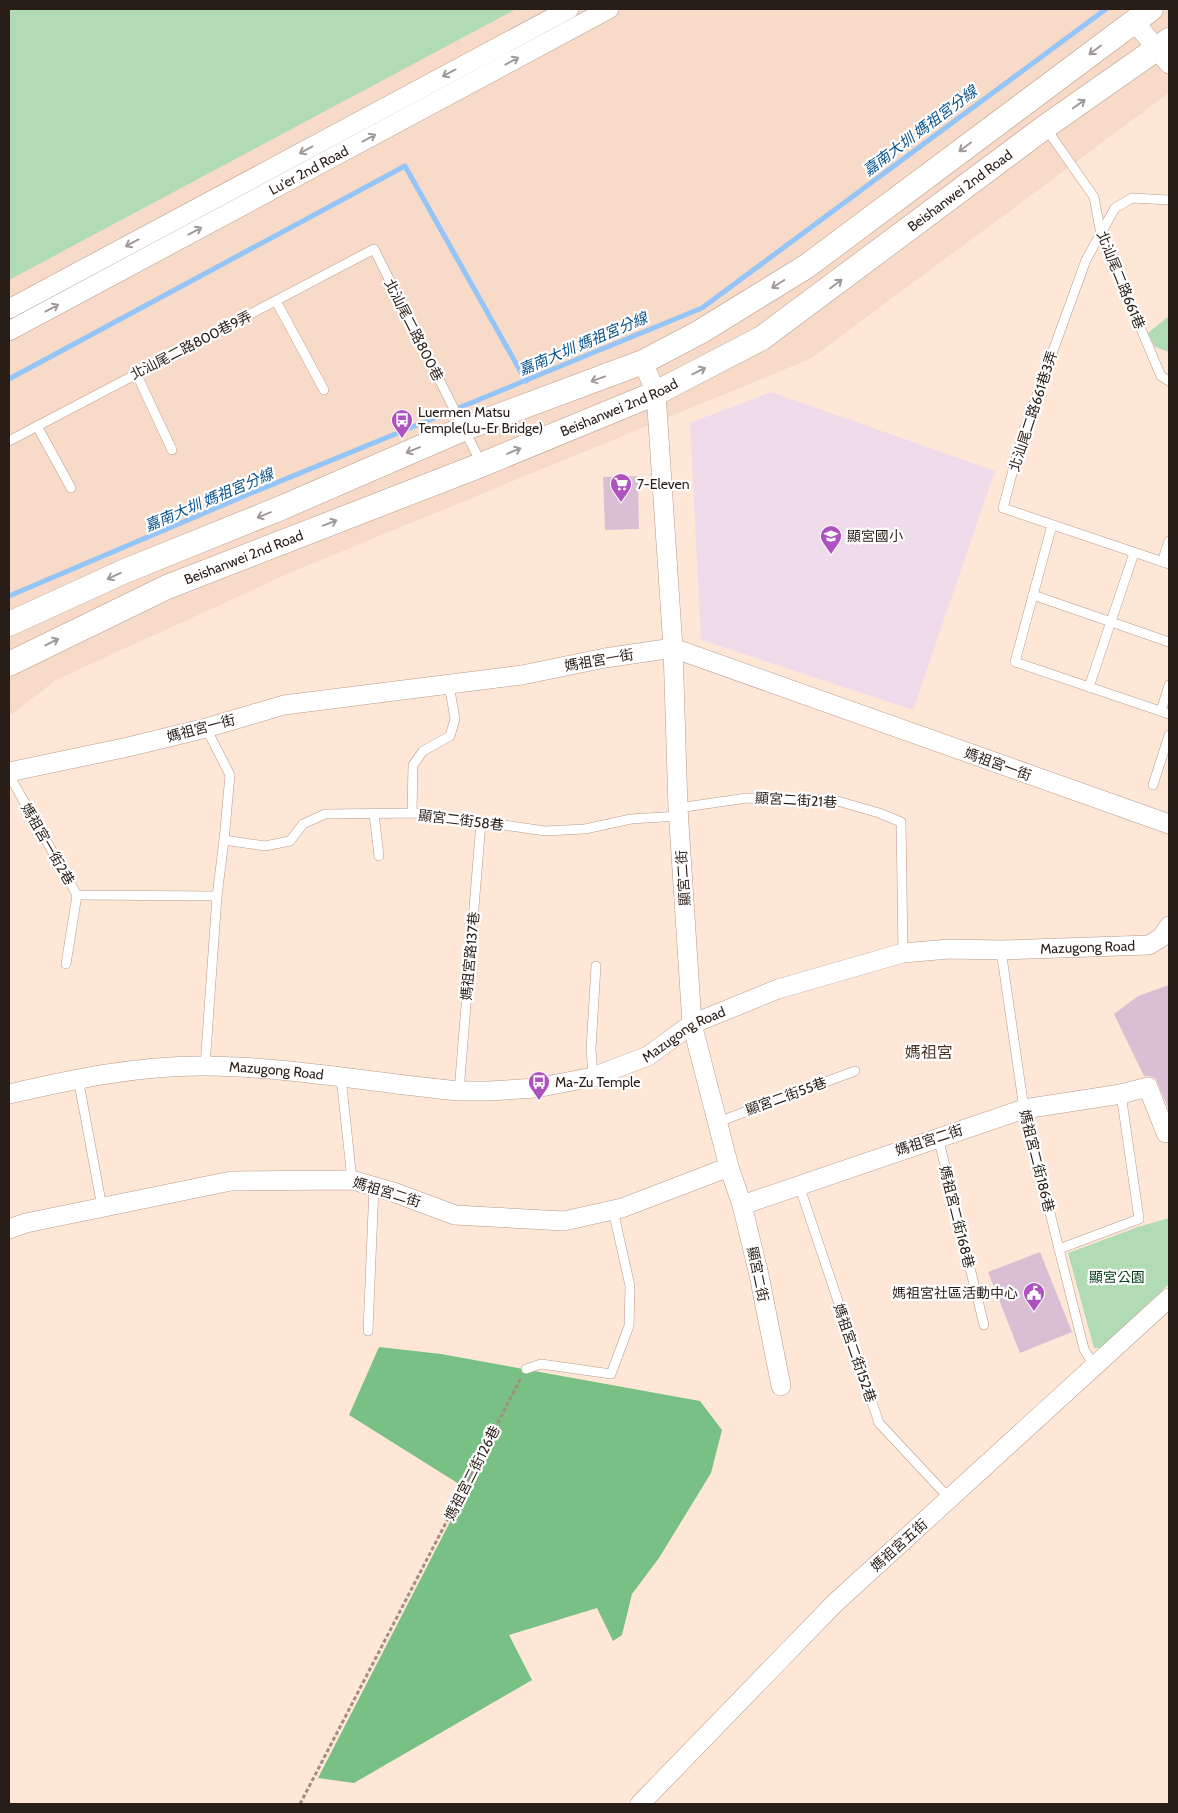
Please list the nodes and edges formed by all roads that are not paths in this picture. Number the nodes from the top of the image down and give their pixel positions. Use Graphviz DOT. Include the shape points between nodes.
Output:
graph roads {
  1 [pos="569,9"];
  2 [pos="609,9"];
  3 [pos="1142,15"];
  4 [pos="1165,51"];
  5 [pos="1045,127"];
  6 [pos="1169,200"];
  7 [pos="1101,235"];
  8 [pos="374,249"];
  9 [pos="276,301"];
  10 [pos="9,309"];
  11 [pos="9,332"];
  12 [pos="643,362"];
  13 [pos="136,373"];
  14 [pos="1169,381"];
  15 [pos="324,390"];
  16 [pos="656,394"];
  17 [pos="37,426"];
  18 [pos="463,429"];
  19 [pos="9,441"];
  20 [pos="172,450"];
  21 [pos="481,465"];
  22 [pos="71,488"];
  23 [pos="1052,525"];
  24 [pos="1169,541"];
  25 [pos="1134,553"];
  26 [pos="1165,563"];
  27 [pos="1033,595"];
  28 [pos="1111,622"];
  29 [pos="9,624"];
  30 [pos="1169,642"];
  31 [pos="673,648"];
  32 [pos="11,660"];
  33 [pos="449,685"];
  34 [pos="1169,685"];
  35 [pos="1089,687"];
  36 [pos="1165,712"];
  37 [pos="206,728"];
  38 [pos="1169,735"];
  39 [pos="9,773"];
  40 [pos="1153,785"];
  41 [pos="678,812"];
  42 [pos="412,813"];
  43 [pos="374,814"];
  44 [pos="481,822"];
  45 [pos="1169,824"];
  46 [pos="224,840"];
  47 [pos="379,856"];
  48 [pos="77,895"];
  49 [pos="217,896"];
  50 [pos="1169,926"];
  51 [pos="1001,950"];
  52 [pos="903,953"];
  53 [pos="66,964"];
  54 [pos="596,966"];
  55 [pos="692,1024"];
  56 [pos="205,1066"];
  57 [pos="855,1071"];
  58 [pos="341,1077"];
  59 [pos="593,1077"];
  60 [pos="78,1078"];
  61 [pos="459,1091"];
  62 [pos="9,1094"];
  63 [pos="1121,1094"];
  64 [pos="1024,1109"];
  65 [pos="718,1122"];
  66 [pos="1169,1132"];
  67 [pos="938,1137"];
  68 [pos="729,1167"];
  69 [pos="352,1180"];
  70 [pos="799,1185"];
  71 [pos="374,1186"];
  72 [pos="742,1205"];
  73 [pos="102,1207"];
  74 [pos="613,1210"];
  75 [pos="9,1230"];
  76 [pos="1059,1249"];
  77 [pos="1169,1298"];
  78 [pos="984,1325"];
  79 [pos="368,1331"];
  80 [pos="1094,1366"];
  81 [pos="526,1369"];
  82 [pos="781,1386"];
  83 [pos="949,1498"];
  84 [pos="640,1804"];
  1 -- 10 [label="street, Lu'er 2nd Road, one-way"];
  11 -- 2 [label="street, Lu'er 2nd Road, one-way"];
  3 -- 4 [label="street"];
  3 -- 12 [label="street, one-way" via="807,266 700,332"];
  5 -- 4 [label="street, Beishanwei 2nd Road, one-way"];
  5 -- 7 [label="lane, 北汕尾二路661巷" via="1094,197"];
  16 -- 5 [label="street, Beishanwei 2nd Road, one-way" via="762,338"];
  6 -- 7 [label="lane, 北汕尾二路661巷3弄" via="1132,198 1115,208"];
  7 -- 14 [label="lane, 北汕尾二路661巷" via="1161,376"];
  7 -- 23 [label="lane, 北汕尾二路661巷3弄" via="1086,260 1022,436 1003,508"];
  8 -- 9 [label="lane, 北汕尾二路800巷9弄"];
  8 -- 18 [label="lane, 北汕尾二路800巷"];
  9 -- 13 [label="lane, 北汕尾二路800巷9弄"];
  9 -- 15 [label="lane"];
  12 -- 16 [label="street, 顯宮二街"];
  12 -- 18 [label="street, one-way"];
  13 -- 17 [label="lane, 北汕尾二路800巷9弄"];
  13 -- 20 [label="lane"];
  21 -- 16 [label="street, Beishanwei 2nd Road, one-way"];
  16 -- 31 [label="street, 顯宮二街"];
  17 -- 19 [label="lane, 北汕尾二路800巷9弄"];
  17 -- 22 [label="lane"];
  18 -- 21 [label="lane, 北汕尾二路800巷"];
  18 -- 29 [label="street, one-way" via="125,571"];
  32 -- 21 [label="street, Beishanwei 2nd Road, one-way" via="167,587"];
  23 -- 25 [label="lane, 北汕尾二路661巷3弄"];
  23 -- 27 [label="lane"];
  24 -- 26 [label="lane"];
  25 -- 26 [label="lane, 北汕尾二路661巷3弄"];
  25 -- 28 [label="lane"];
  27 -- 28 [label="lane"];
  27 -- 35 [label="lane" via="1015,662"];
  28 -- 30 [label="lane"];
  28 -- 35 [label="lane"];
  31 -- 33 [label="street, 媽祖宮一街"];
  31 -- 41 [label="street, 顯宮二街"];
  31 -- 45 [label="street, 媽祖宮一街"];
  33 -- 37 [label="street, 媽祖宮一街" via="284,705"];
  33 -- 42 [label="lane" via="455,719 450,736 423,751 413,765"];
  34 -- 36 [label="lane"];
  35 -- 36 [label="lane"];
  37 -- 39 [label="street, 媽祖宮一街"];
  37 -- 46 [label="lane" via="230,775"];
  38 -- 40 [label="lane"];
  39 -- 48 [label="lane, 媽祖宮一街2巷"];
  41 -- 44 [label="lane, 顯宮二街58巷" via="585,829 545,831"];
  41 -- 52 [label="lane, 顯宮二街21巷" via="747,798 834,800 900,822"];
  41 -- 55 [label="street, 顯宮二街"];
  42 -- 43 [label="lane, 顯宮二街58巷"];
  42 -- 44 [label="lane, 顯宮二街58巷"];
  43 -- 46 [label="lane, 顯宮二街58巷" via="325,814 304,824 290,841 266,846"];
  43 -- 47 [label="lane"];
  44 -- 61 [label="lane, 媽祖宮路137巷"];
  46 -- 49 [label="lane"];
  48 -- 49 [label="lane, 媽祖宮一街2巷"];
  48 -- 53 [label="lane"];
  49 -- 56 [label="lane"];
  50 -- 51 [label="street, Mazugong Road" via="1162,937 1149,945"];
  51 -- 52 [label="street, Mazugong Road" via="949,949"];
  51 -- 64 [label="lane, 媽祖宮二街186巷"];
  52 -- 55 [label="street, Mazugong Road" via="778,989"];
  54 -- 59 [label="lane" via="591,1049"];
  55 -- 59 [label="street, Mazugong Road" via="648,1056"];
  55 -- 65 [label="street, 顯宮二街"];
  56 -- 58 [label="street, Mazugong Road" via="264,1068"];
  56 -- 60 [label="street, Mazugong Road" via="144,1069"];
  57 -- 65 [label="lane, 顯宮二街55巷"];
  58 -- 61 [label="street, Mazugong Road"];
  58 -- 69 [label="lane"];
  59 -- 61 [label="street, Mazugong Road" via="536,1088"];
  60 -- 62 [label="street, Mazugong Road"];
  60 -- 73 [label="lane"];
  63 -- 64 [label="street, 媽祖宮二街"];
  63 -- 66 [label="street, 媽祖宮二街" via="1148,1088 1166,1133"];
  63 -- 76 [label="lane" via="1139,1219"];
  64 -- 67 [label="street, 媽祖宮二街"];
  64 -- 76 [label="lane, 媽祖宮二街186巷"];
  65 -- 68 [label="street, 顯宮二街"];
  67 -- 70 [label="street, 媽祖宮二街"];
  67 -- 78 [label="lane, 媽祖宮二街168巷"];
  68 -- 72 [label="street, 顯宮二街"];
  68 -- 74 [label="street, 媽祖宮二街"];
  69 -- 71 [label="street, 媽祖宮二街"];
  69 -- 73 [label="street, 媽祖宮二街" via="231,1181"];
  70 -- 72 [label="street, 媽祖宮二街"];
  70 -- 83 [label="lane, 媽祖宮二街152巷" via="879,1423"];
  71 -- 74 [label="street, 媽祖宮二街" via="455,1215 564,1221"];
  71 -- 79 [label="lane"];
  72 -- 82 [label="street, 顯宮二街"];
  73 -- 75 [label="street, 媽祖宮二街" via="26,1223"];
  74 -- 81 [label="lane" via="630,1286 629,1326 611,1374 540,1364"];
  76 -- 80 [label="lane, 媽祖宮二街186巷" via="1084,1349"];
  77 -- 80 [label="street, 媽祖宮五街"];
  80 -- 83 [label="street, 媽祖宮五街"];
  83 -- 84 [label="street, 媽祖宮五街" via="835,1603"];
}
